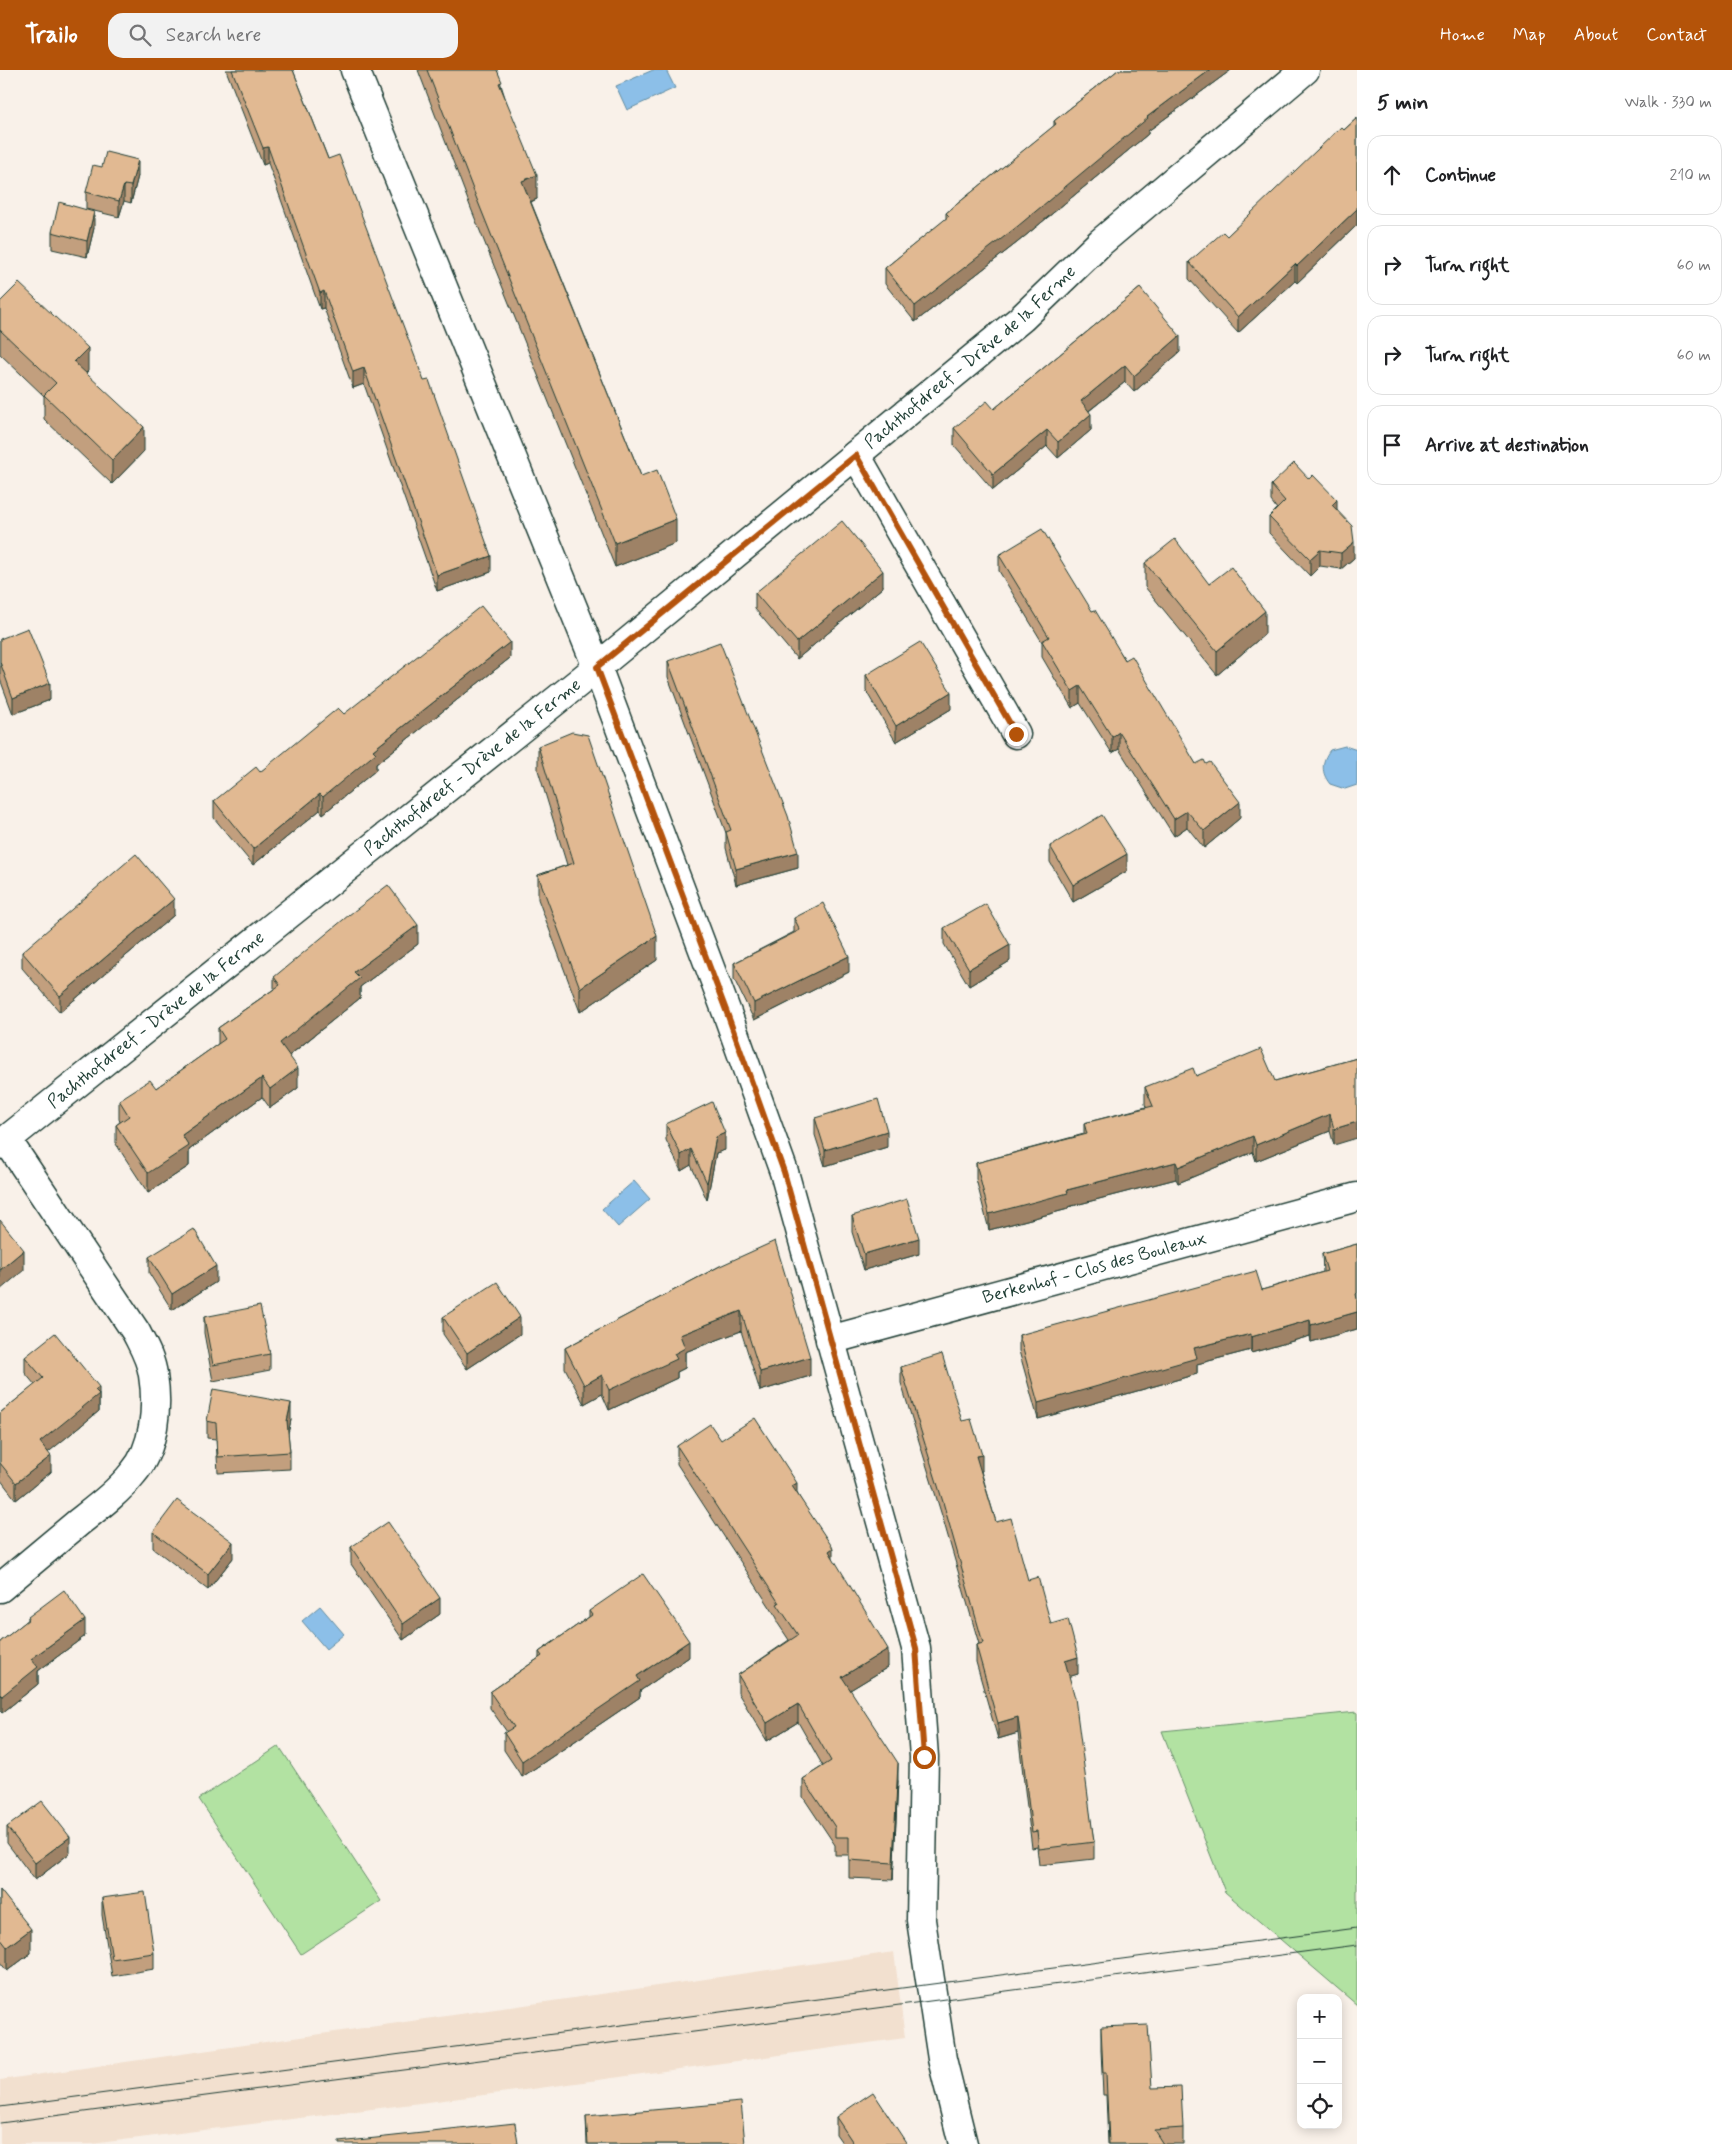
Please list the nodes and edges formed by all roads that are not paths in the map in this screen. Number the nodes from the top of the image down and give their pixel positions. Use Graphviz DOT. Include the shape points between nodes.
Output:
graph roads {
  1 [pos="355,70"];
  2 [pos="1305,70"];
  3 [pos="856,455"];
  4 [pos="597,667"];
  5 [pos="1016,734"];
  6 [pos="4,1142"];
  7 [pos="1357,1198"];
  8 [pos="830,1340"];
  9 [pos="0,1588"];
  10 [pos="962,2144"];
  1 -- 4 [label="street"];
  2 -- 3 [label="street, Pachthofdreef - Drève de la Ferme" via="1101,242 1022,318"];
  3 -- 4 [label="street, Pachthofdreef - Drève de la Ferme"];
  3 -- 5 [label="street"];
  4 -- 6 [label="street, Pachthofdreef - Drève de la Ferme"];
  4 -- 8 [label="street" via="780,1163"];
  6 -- 9 [label="street" via="136,1332 153,1374 155,1404 152,1432 134,1472 113,1494"];
  7 -- 8 [label="street, Berkenhof - Clos des Bouleaux"];
  8 -- 10 [label="street" via="916,1648 924,1757 921,1920 942,2059"];
}
